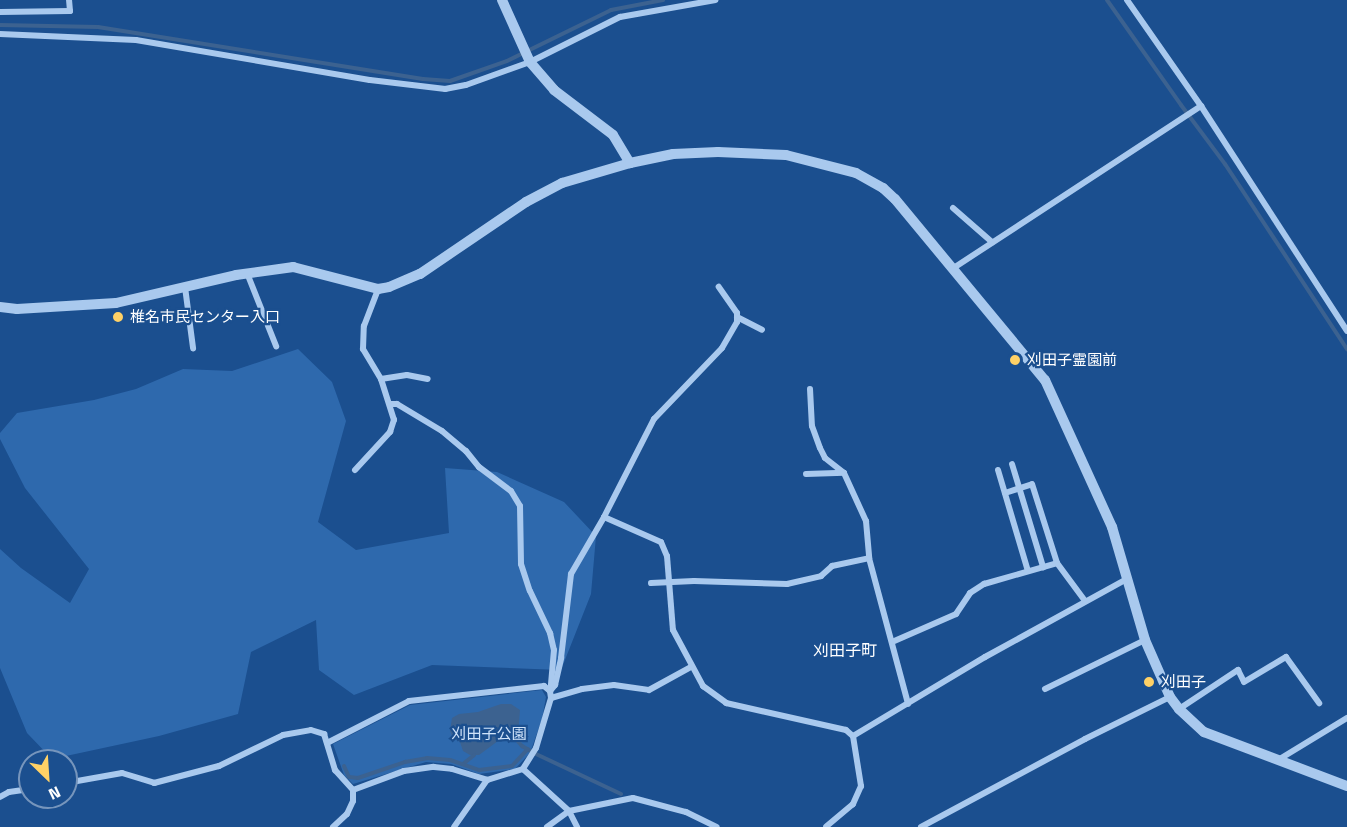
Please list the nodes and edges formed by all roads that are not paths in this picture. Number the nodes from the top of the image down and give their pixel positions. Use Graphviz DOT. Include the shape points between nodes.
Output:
graph roads {
  1 [pos="69,0"];
  2 [pos="502,0"];
  3 [pos="715,0"];
  4 [pos="1127,0"];
  5 [pos="0,12"];
  6 [pos="0,34"];
  7 [pos="530,62"];
  8 [pos="1200,106"];
  9 [pos="630,163"];
  10 [pos="953,208"];
  11 [pos="992,242"];
  12 [pos="951,269"];
  13 [pos="247,273"];
  14 [pos="185,287"];
  15 [pos="719,287"];
  16 [pos="378,288"];
  17 [pos="0,307"];
  18 [pos="737,317"];
  19 [pos="762,330"];
  20 [pos="1347,331"];
  21 [pos="276,346"];
  22 [pos="193,348"];
  23 [pos="381,379"];
  24 [pos="428,379"];
  25 [pos="810,389"];
  26 [pos="391,404"];
  27 [pos="1012,464"];
  28 [pos="355,470"];
  29 [pos="998,470"];
  30 [pos="844,473"];
  31 [pos="806,474"];
  32 [pos="1019,488"];
  33 [pos="1005,493"];
  34 [pos="604,517"];
  35 [pos="869,558"];
  36 [pos="1058,563"];
  37 [pos="1042,567"];
  38 [pos="1028,571"];
  39 [pos="1125,580"];
  40 [pos="670,582"];
  41 [pos="651,583"];
  42 [pos="1085,601"];
  43 [pos="1145,640"];
  44 [pos="892,642"];
  45 [pos="691,667"];
  46 [pos="1045,689"];
  47 [pos="550,694"];
  48 [pos="1170,697"];
  49 [pos="1319,703"];
  50 [pos="908,704"];
  51 [pos="1179,709"];
  52 [pos="1347,718"];
  53 [pos="853,736"];
  54 [pos="327,743"];
  55 [pos="1278,760"];
  56 [pos="523,769"];
  57 [pos="487,780"];
  58 [pos="78,781"];
  59 [pos="1347,786"];
  60 [pos="353,790"];
  61 [pos="18,791"];
  62 [pos="0,797"];
  63 [pos="569,811"];
  64 [pos="333,827"];
  65 [pos="454,827"];
  66 [pos="547,827"];
  67 [pos="578,827"];
  68 [pos="717,827"];
  69 [pos="826,827"];
  70 [pos="921,827"];
  1 -- 5 [label="street" via="70,11"];
  2 -- 7 [label="street"];
  3 -- 7 [label="street" via="620,17"];
  4 -- 8 [label="street"];
  6 -- 7 [label="street" via="136,40 370,80 445,88 466,86"];
  7 -- 9 [label="street" via="554,90 613,135"];
  8 -- 11 [label="street"];
  8 -- 20 [label="street"];
  9 -- 12 [label="street" via="673,154 756,153 786,155 856,173 883,188 895,200"];
  9 -- 16 [label="street" via="562,183 526,202 420,274"];
  10 -- 11 [label="street"];
  11 -- 12 [label="street"];
  12 -- 39 [label="street" via="1045,380 1112,527"];
  13 -- 14 [label="street"];
  13 -- 16 [label="street" via="303,268"];
  13 -- 21 [label="street"];
  14 -- 17 [label="street" via="116,303"];
  14 -- 22 [label="street"];
  15 -- 18 [label="street"];
  16 -- 23 [label="street" via="364,326 363,350"];
  18 -- 19 [label="street"];
  18 -- 34 [label="street" via="722,348 654,419"];
  23 -- 24 [label="street" via="407,375"];
  23 -- 26 [label="street"];
  25 -- 30 [label="street" via="812,426 820,448 825,458"];
  26 -- 28 [label="street" via="394,420 390,432"];
  26 -- 47 [label="street" via="442,431 479,468 511,491 520,506 521,564 554,650"];
  27 -- 32 [label="street"];
  29 -- 33 [label="street"];
  30 -- 31 [label="street"];
  30 -- 35 [label="street" via="866,521"];
  32 -- 33 [label="street"];
  32 -- 36 [label="street" via="1032,484"];
  32 -- 37 [label="street"];
  33 -- 38 [label="street"];
  34 -- 40 [label="street" via="661,542"];
  34 -- 47 [label="street" via="571,574 561,658"];
  35 -- 40 [label="street" via="832,566 821,576 787,584"];
  35 -- 44 [label="street"];
  36 -- 37 [label="street"];
  36 -- 42 [label="street"];
  37 -- 38 [label="street"];
  38 -- 44 [label="street" via="984,584 970,593 956,614"];
  39 -- 42 [label="street"];
  39 -- 43 [label="street"];
  40 -- 41 [label="street"];
  40 -- 45 [label="street" via="673,630"];
  42 -- 50 [label="street"];
  43 -- 46 [label="street"];
  43 -- 48 [label="street"];
  44 -- 50 [label="street"];
  45 -- 47 [label="street" via="649,690 614,685"];
  45 -- 53 [label="street" via="703,686 726,703 846,730"];
  47 -- 54 [label="street" via="544,686 409,701"];
  47 -- 56 [label="street" via="536,748"];
  48 -- 51 [label="street"];
  48 -- 70 [label="street"];
  49 -- 51 [label="street" via="1286,657 1244,682 1238,670"];
  50 -- 53 [label="street"];
  51 -- 55 [label="street" via="1204,732"];
  52 -- 55 [label="street"];
  53 -- 69 [label="street" via="861,786 853,804"];
  54 -- 58 [label="street" via="324,734 311,730 283,735 219,765 154,783 122,773"];
  54 -- 60 [label="street" via="335,770"];
  55 -- 59 [label="street"];
  56 -- 57 [label="street"];
  56 -- 63 [label="street"];
  57 -- 60 [label="street" via="434,767 404,771"];
  57 -- 65 [label="street"];
  60 -- 64 [label="street" via="348,814"];
  61 -- 62 [label="street"];
  63 -- 66 [label="street"];
  63 -- 67 [label="street"];
  63 -- 68 [label="street" via="633,798 686,812"];
}
